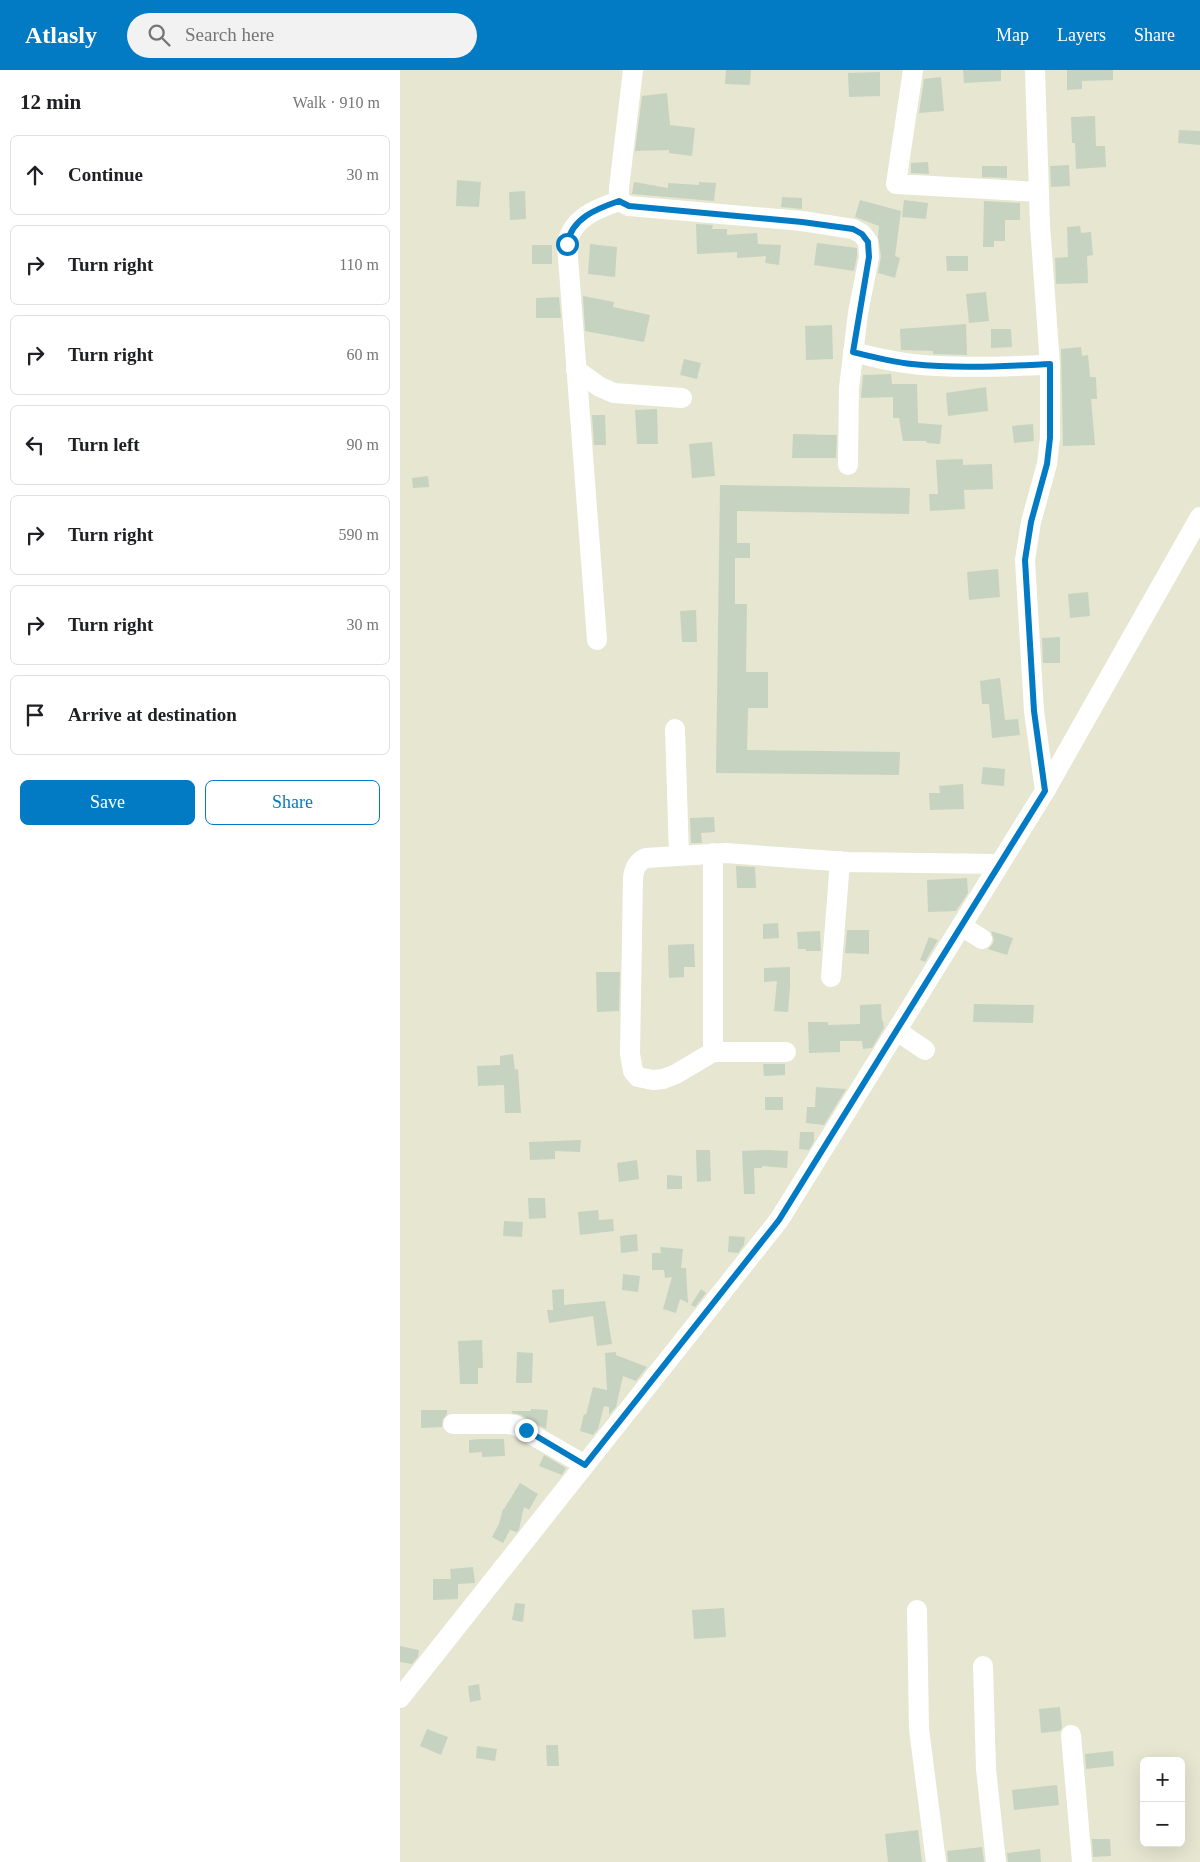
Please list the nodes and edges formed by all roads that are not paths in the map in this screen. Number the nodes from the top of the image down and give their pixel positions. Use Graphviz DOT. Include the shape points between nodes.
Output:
graph roads {
  1 [pos="633,70"];
  2 [pos="913,70"];
  3 [pos="1035,70"];
  4 [pos="1039,192"];
  5 [pos="619,201"];
  6 [pos="853,352"];
  7 [pos="1050,364"];
  8 [pos="576,370"];
  9 [pos="682,398"];
  10 [pos="848,465"];
  11 [pos="1200,517"];
  12 [pos="597,640"];
  13 [pos="675,730"];
  14 [pos="1045,791"];
  15 [pos="713,853"];
  16 [pos="679,855"];
  17 [pos="840,861"];
  18 [pos="1000,864"];
  19 [pos="831,977"];
  20 [pos="712,1052"];
  21 [pos="786,1052"];
  22 [pos="453,1424"];
  23 [pos="585,1465"];
  24 [pos="917,1610"];
  25 [pos="983,1666"];
  26 [pos="400,1698"];
  27 [pos="1071,1735"];
  28 [pos="936,1862"];
  29 [pos="996,1862"];
  30 [pos="1082,1862"];
  1 -- 5 [label="street"];
  2 -- 4 [label="street" via="896,184"];
  3 -- 4 [label="street"];
  4 -- 7 [label="street"];
  5 -- 6 [label="street" via="629,206 802,222 853,229 862,234 868,242 869,257"];
  5 -- 8 [label="street" via="595,209 569,234 567,251"];
  6 -- 7 [label="street" via="883,360 960,367"];
  6 -- 10 [label="street" via="848,388"];
  7 -- 14 [label="street" via="1047,464 1031,522 1025,560 1034,711"];
  8 -- 9 [label="street" via="614,393"];
  8 -- 12 [label="street"];
  11 -- 14 [label="street"];
  13 -- 16 [label="street"];
  14 -- 18 [label="street"];
  15 -- 16 [label="street"];
  15 -- 17 [label="street"];
  15 -- 20 [label="street"];
  16 -- 20 [label="street" via="646,858 638,862 634,872 631,1063 638,1077 663,1079"];
  17 -- 18 [label="street"];
  17 -- 19 [label="street"];
  18 -- 23 [label="street" via="971,932 911,1040 779,1220"];
  20 -- 21 [label="street"];
  22 -- 23 [label="street" via="516,1425"];
  23 -- 26 [label="street"];
  24 -- 28 [label="street" via="919,1729"];
  25 -- 29 [label="street" via="986,1769"];
  27 -- 30 [label="street"];
}
